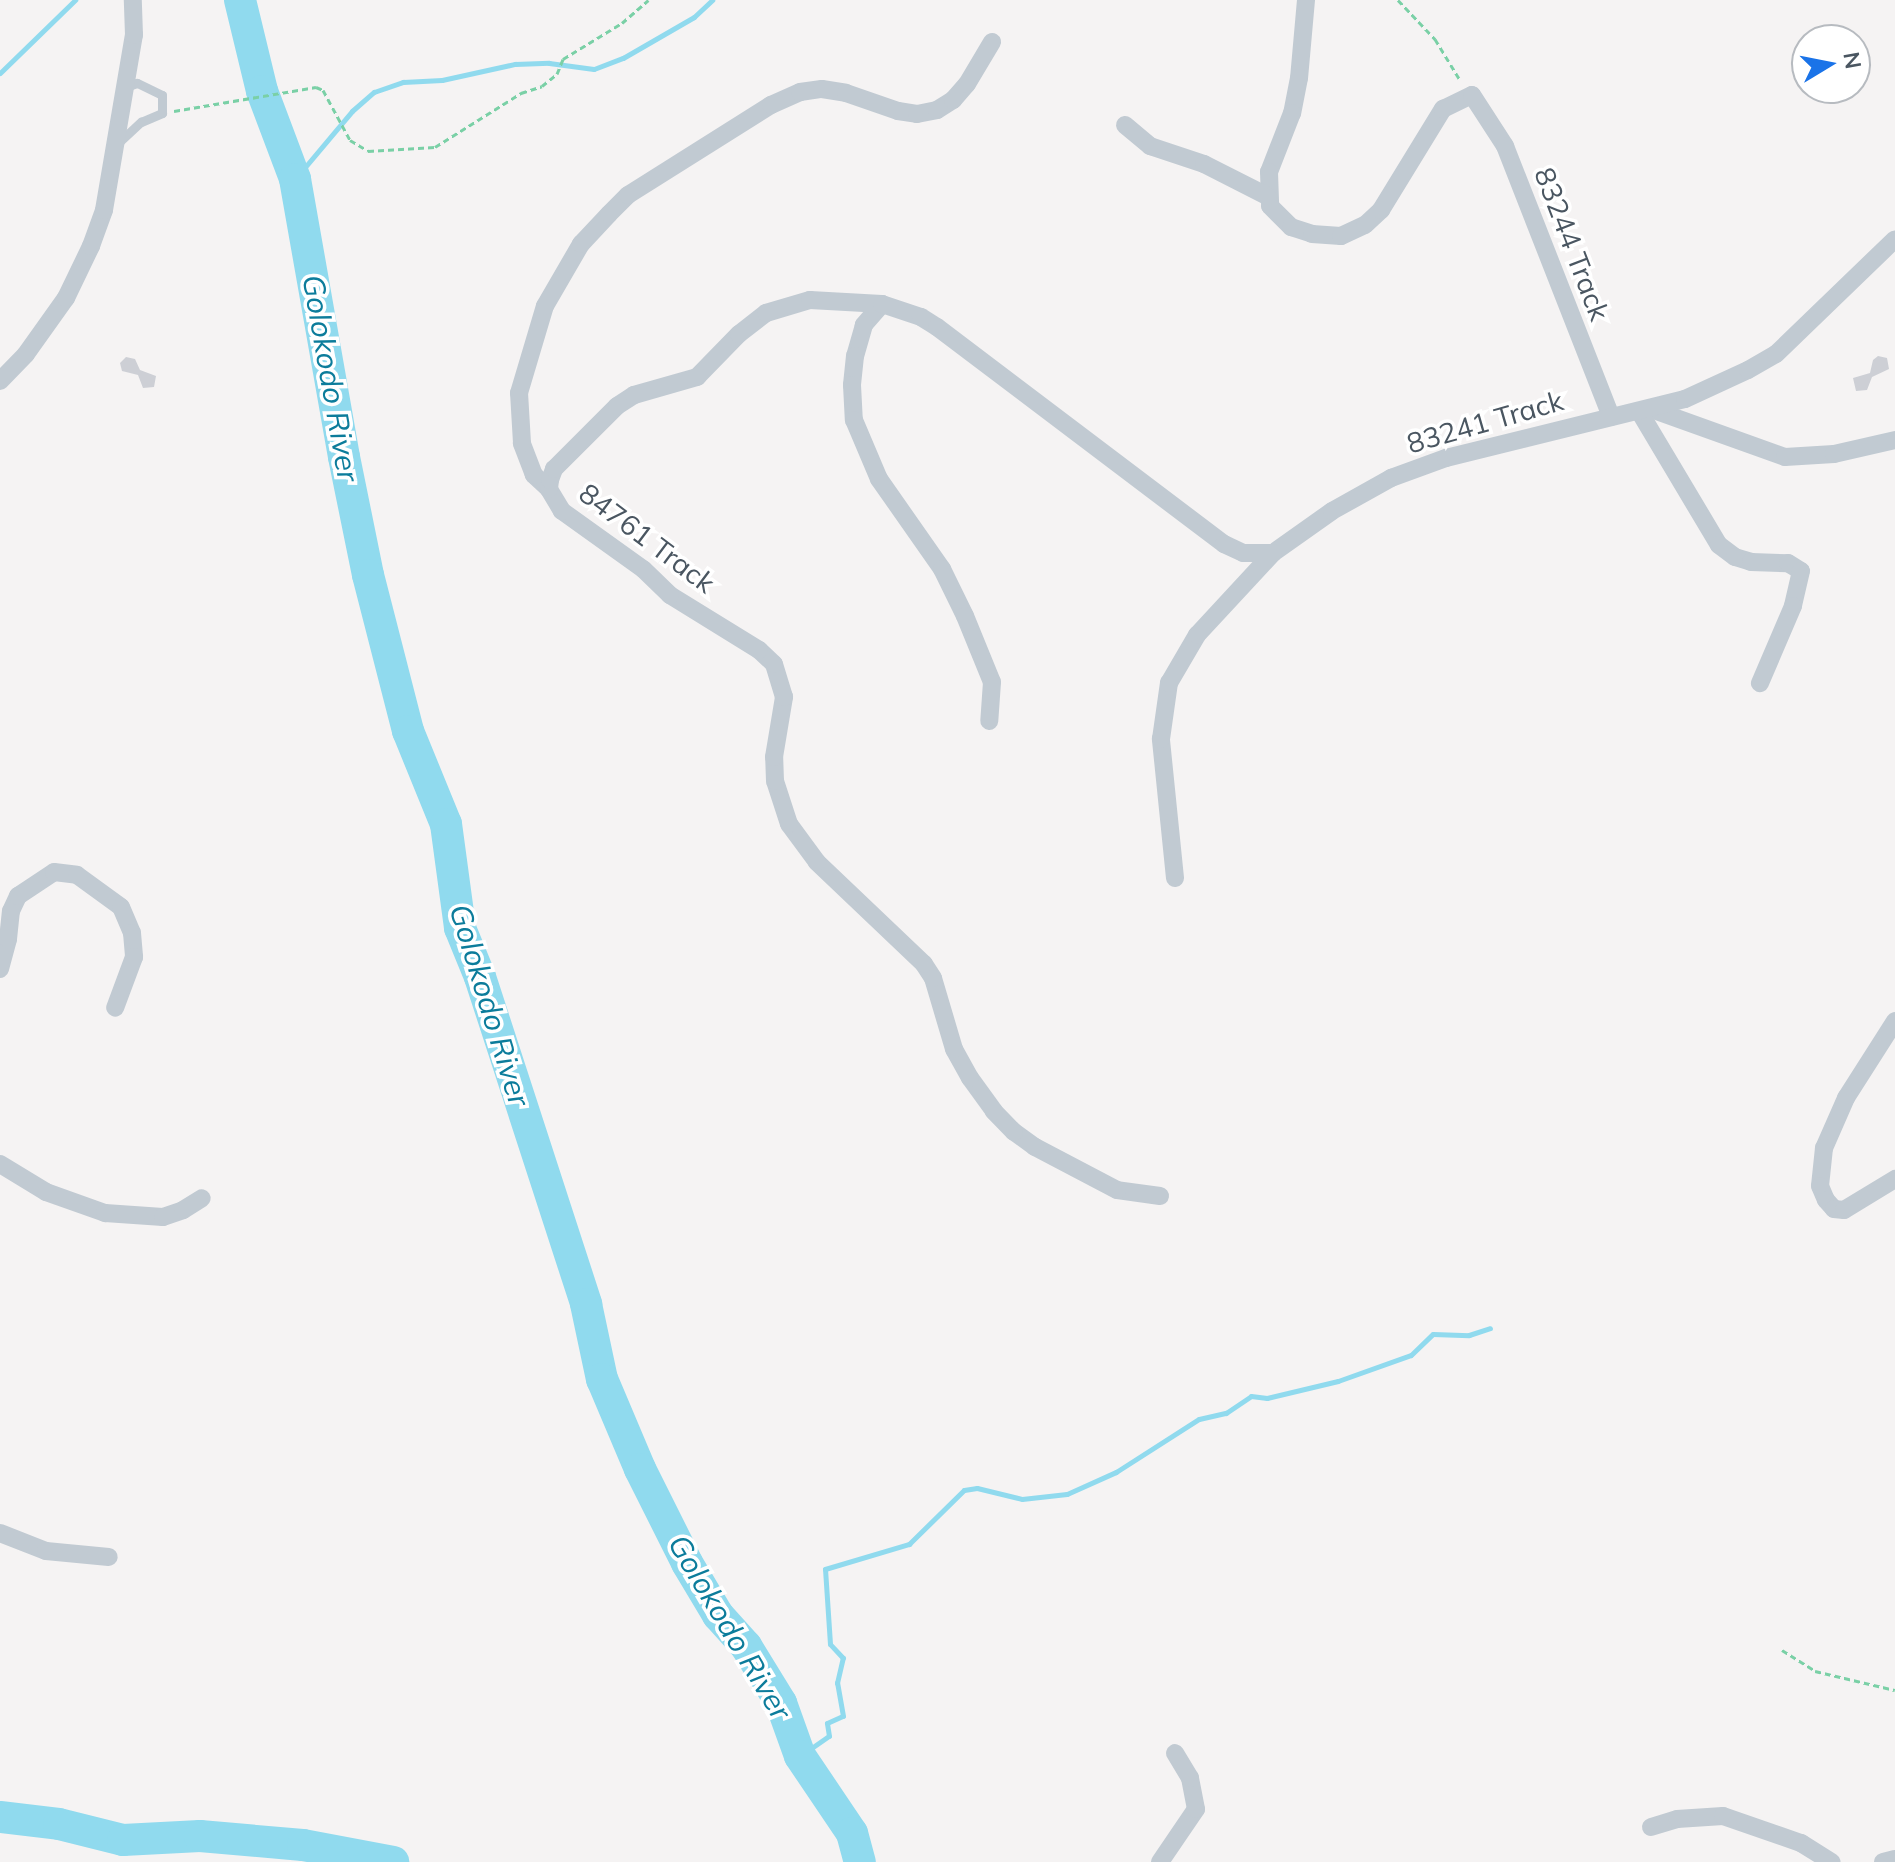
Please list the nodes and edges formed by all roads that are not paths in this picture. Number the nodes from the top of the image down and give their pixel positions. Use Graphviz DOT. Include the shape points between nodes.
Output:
graph roads {
  1 [pos="133,0"];
  2 [pos="1306,0"];
  3 [pos="992,42"];
  4 [pos="123,89"];
  5 [pos="1125,125"];
  6 [pos="113,148"];
  7 [pos="1267,196"];
  8 [pos="1895,239"];
  9 [pos="882,304"];
  10 [pos="0,381"];
  11 [pos="1645,410"];
  12 [pos="1611,417"];
  13 [pos="1895,440"];
  14 [pos="549,489"];
  15 [pos="1273,553"];
  16 [pos="1760,683"];
  17 [pos="989,721"];
  18 [pos="1175,878"];
  19 [pos="0,969"];
  20 [pos="115,1008"];
  21 [pos="1895,1021"];
  22 [pos="0,1164"];
  23 [pos="1895,1179"];
  24 [pos="1160,1196"];
  25 [pos="202,1198"];
  26 [pos="0,1533"];
  27 [pos="109,1557"];
  28 [pos="1175,1753"];
  29 [pos="1651,1827"];
  30 [pos="1895,1859"];
  31 [pos="1160,1862"];
  32 [pos="1832,1862"];
  33 [pos="1883,1862"];
  1 -- 4 [label="street" via="134,35"];
  2 -- 7 [label="street" via="1299,78 1269,172"];
  3 -- 14 [label="street" via="967,84 937,110 917,114 846,93 800,92 628,195 609,214 581,244 545,306 519,393 522,443 534,475"];
  4 -- 6 [label="street"];
  4 -- 6 [label="lane" via="137,83 162,95 162,113 141,122"];
  5 -- 7 [label="street" via="1150,146 1204,164"];
  6 -- 10 [label="street" via="104,210 66,298"];
  7 -- 12 [label="street, 83244 Track" via="1277,216 1312,234 1341,236 1365,225 1381,210 1443,109 1472,95 1505,146"];
  8 -- 11 [label="street, 83241 Track" via="1776,354 1685,399"];
  9 -- 14 [label="street, 84761 Track" via="810,300 766,313 697,377 634,395 617,406 554,469"];
  9 -- 15 [label="street, 84761 Track" via="937,327 1224,544 1243,553"];
  9 -- 17 [label="street" via="864,325 855,356 854,420 879,479 942,569 965,616 992,682"];
  11 -- 12 [label="street, 83241 Track"];
  11 -- 13 [label="street" via="1785,457 1834,454"];
  11 -- 16 [label="street" via="1719,545 1735,557 1788,563 1801,571 1793,606"];
  12 -- 15 [label="street, 83241 Track" via="1446,458 1391,478"];
  14 -- 24 [label="street, 84761 Track" via="562,511 670,595 774,664 784,697 775,781 789,824 817,862 924,964 954,1049 994,1111 1035,1147 1117,1190"];
  15 -- 18 [label="street, 83241 Track" via="1197,635 1169,683 1161,739"];
  19 -- 20 [label="street" via="18,896 54,872 77,875 121,907 132,933 134,957"];
  21 -- 23 [label="street" via="1846,1098 1824,1148 1820,1186 1834,1209 1844,1210"];
  22 -- 25 [label="street" via="46,1192 105,1213 163,1217"];
  26 -- 27 [label="street" via="46,1551"];
  28 -- 31 [label="street" via="1190,1778 1196,1809"];
  29 -- 32 [label="street" via="1723,1816 1801,1843"];
  30 -- 33 [label="street"];
}
